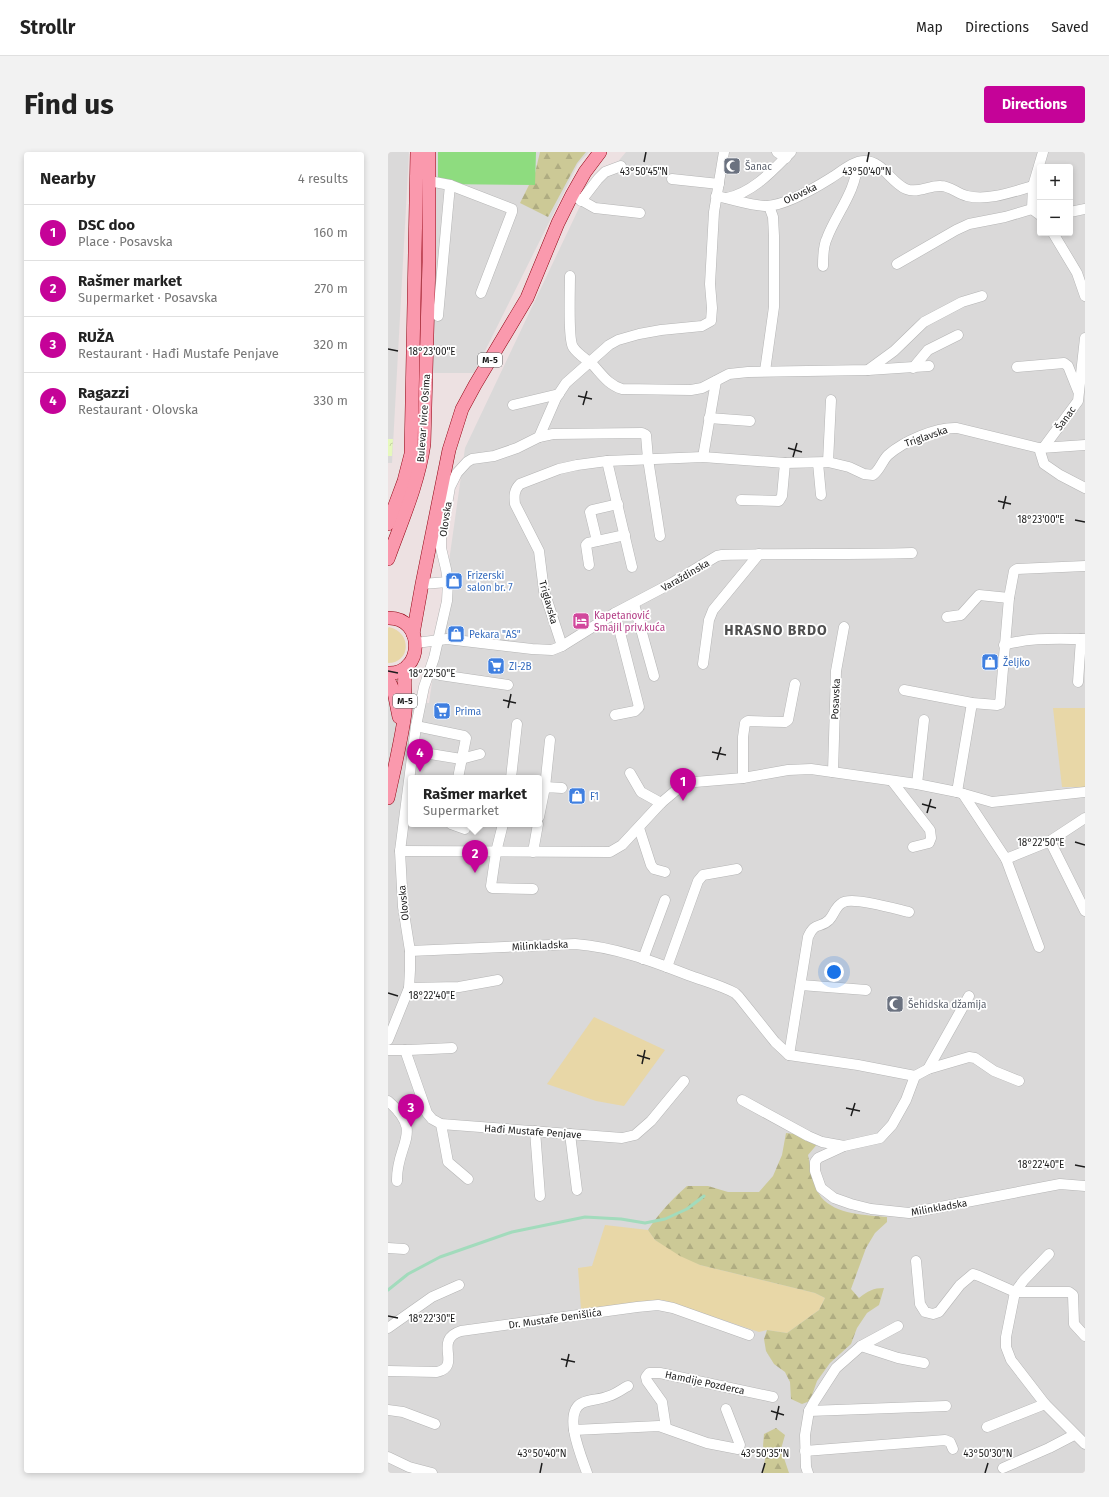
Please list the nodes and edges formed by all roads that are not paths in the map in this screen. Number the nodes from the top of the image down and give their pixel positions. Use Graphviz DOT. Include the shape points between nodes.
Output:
graph roads {
  1 [pos="418,152"];
  2 [pos="429,152"];
  3 [pos="600,152"];
  4 [pos="724,152"];
  5 [pos="1043,152"];
  6 [pos="785,154"];
  7 [pos="857,163"];
  8 [pos="621,166"];
  9 [pos="672,179"];
  10 [pos="429,181"];
  11 [pos="719,184"];
  12 [pos="450,185"];
  13 [pos="1032,186"];
  14 [pos="721,197"];
  15 [pos="577,198"];
  16 [pos="769,206"];
  17 [pos="1085,209"];
  18 [pos="1073,211"];
  19 [pos="1036,212"];
  20 [pos="640,213"];
  21 [pos="1055,236"];
  22 [pos="897,264"];
  23 [pos="823,266"];
  24 [pos="570,276"];
  25 [pos="481,293"];
  26 [pos="982,296"];
  27 [pos="1085,296"];
  28 [pos="438,316"];
  29 [pos="958,335"];
  30 [pos="1085,338"];
  31 [pos="590,362"];
  32 [pos="929,366"];
  33 [pos="1017,367"];
  34 [pos="913,368"];
  35 [pos="868,370"];
  36 [pos="765,371"];
  37 [pos="716,381"];
  38 [pos="558,394"];
  39 [pos="1080,397"];
  40 [pos="831,400"];
  41 [pos="513,405"];
  42 [pos="709,418"];
  43 [pos="750,421"];
  44 [pos="539,437"];
  45 [pos="1085,445"];
  46 [pos="1042,448"];
  47 [pos="703,457"];
  48 [pos="648,458"];
  49 [pos="607,461"];
  50 [pos="823,462"];
  51 [pos="784,463"];
  52 [pos="1085,488"];
  53 [pos="821,495"];
  54 [pos="741,500"];
  55 [pos="618,504"];
  56 [pos="388,524"];
  57 [pos="625,535"];
  58 [pos="660,536"];
  59 [pos="597,541"];
  60 [pos="912,553"];
  61 [pos="759,554"];
  62 [pos="388,559"];
  63 [pos="589,565"];
  64 [pos="1085,566"];
  65 [pos="632,567"];
  66 [pos="448,582"];
  67 [pos="422,584"];
  68 [pos="1009,598"];
  69 [pos="634,604"];
  70 [pos="615,613"];
  71 [pos="947,617"];
  72 [pos="391,618"];
  73 [pos="844,627"];
  74 [pos="415,638"];
  75 [pos="438,639"];
  76 [pos="1083,639"];
  77 [pos="1004,644"];
  78 [pos="562,646"];
  79 [pos="704,664"];
  80 [pos="408,665"];
  81 [pos="430,672"];
  82 [pos="388,673"];
  83 [pos="654,676"];
  84 [pos="388,679"];
  85 [pos="1078,682"];
  86 [pos="795,684"];
  87 [pos="508,685"];
  88 [pos="904,690"];
  89 [pos="972,702"];
  90 [pos="615,715"];
  91 [pos="924,720"];
  92 [pos="517,724"];
  93 [pos="416,726"];
  94 [pos="401,737"];
  95 [pos="550,740"];
  96 [pos="412,751"];
  97 [pos="480,754"];
  98 [pos="462,759"];
  99 [pos="833,772"];
  100 [pos="630,773"];
  101 [pos="410,775"];
  102 [pos="459,775"];
  103 [pos="511,775"];
  104 [pos="743,778"];
  105 [pos="892,781"];
  106 [pos="917,784"];
  107 [pos="545,787"];
  108 [pos="562,788"];
  109 [pos="1085,792"];
  110 [pos="960,793"];
  111 [pos="388,798"];
  112 [pos="542,802"];
  113 [pos="661,803"];
  114 [pos="408,805"];
  115 [pos="407,818"];
  116 [pos="1085,818"];
  117 [pos="459,827"];
  118 [pos="503,827"];
  119 [pos="537,827"];
  120 [pos="639,828"];
  121 [pos="465,829"];
  122 [pos="1050,841"];
  123 [pos="913,848"];
  124 [pos="400,851"];
  125 [pos="496,852"];
  126 [pos="533,852"];
  127 [pos="1006,859"];
  128 [pos="737,869"];
  129 [pos="665,872"];
  130 [pos="533,889"];
  131 [pos="665,900"];
  132 [pos="1085,911"];
  133 [pos="909,912"];
  134 [pos="1039,947"];
  135 [pos="410,951"];
  136 [pos="642,959"];
  137 [pos="667,967"];
  138 [pos="498,980"];
  139 [pos="800,985"];
  140 [pos="409,988"];
  141 [pos="866,990"];
  142 [pos="970,996"];
  143 [pos="388,1040"];
  144 [pos="452,1048"];
  145 [pos="388,1050"];
  146 [pos="405,1050"];
  147 [pos="789,1055"];
  148 [pos="928,1069"];
  149 [pos="915,1076"];
  150 [pos="684,1081"];
  151 [pos="1018,1081"];
  152 [pos="742,1100"];
  153 [pos="388,1102"];
  154 [pos="441,1124"];
  155 [pos="535,1131"];
  156 [pos="570,1134"];
  157 [pos="844,1146"];
  158 [pos="468,1180"];
  159 [pos="397,1181"];
  160 [pos="1085,1186"];
  161 [pos="577,1190"];
  162 [pos="540,1196"];
  163 [pos="388,1248"];
  164 [pos="404,1249"];
  165 [pos="1049,1254"];
  166 [pos="916,1261"];
  167 [pos="459,1285"];
  168 [pos="1015,1292"];
  169 [pos="898,1326"];
  170 [pos="388,1328"];
  171 [pos="749,1335"];
  172 [pos="1085,1336"];
  173 [pos="861,1346"];
  174 [pos="924,1363"];
  175 [pos="388,1371"];
  176 [pos="628,1386"];
  177 [pos="773,1397"];
  178 [pos="1045,1404"];
  179 [pos="946,1406"];
  180 [pos="388,1410"];
  181 [pos="726,1410"];
  182 [pos="808,1412"];
  183 [pos="435,1424"];
  184 [pos="666,1428"];
  185 [pos="987,1428"];
  186 [pos="574,1430"];
  187 [pos="1074,1435"];
  188 [pos="1085,1444"];
  189 [pos="953,1449"];
  190 [pos="805,1451"];
  191 [pos="388,1457"];
  192 [pos="1003,1468"];
  193 [pos="432,1473"];
  194 [pos="587,1473"];
  195 [pos="808,1473"];
  1 -- 56 [label="main road, Bulevar Ivice Osima" via="411,454"];
  2 -- 10 [label="main road, Bulevar Ivice Osima"];
  3 -- 15 [label="main road, M-5" via="585,172"];
  4 -- 11 [label="street"];
  5 -- 13 [label="street"];
  6 -- 14 [label="street" via="771,173 745,192 737,196"];
  7 -- 13 [label="street" via="862,161 877,165 907,190 945,186 965,196 974,197 1005,194"];
  7 -- 16 [label="street, Olovska" via="806,192"];
  7 -- 23 [label="street" via="854,181 826,239"];
  8 -- 15 [label="street" via="605,172"];
  9 -- 11 [label="street"];
  10 -- 12 [label="street"];
  10 -- 62 [label="main road, Bulevar Ivice Osima" via="424,444 414,489"];
  11 -- 14 [label="street"];
  12 -- 25 [label="street" via="512,209"];
  12 -- 28 [label="street"];
  13 -- 19 [label="street"];
  14 -- 16 [label="street, Olovska"];
  14 -- 31 [label="street" via="712,240 711,321 702,326 661,330 618,340"];
  15 -- 20 [label="street" via="595,208"];
  15 -- 67 [label="main road, M-5" via="558,223 527,298 462,409 449,450"];
  16 -- 36 [label="street" via="774,229 774,308"];
  17 -- 18 [label="street"];
  19 -- 22 [label="street" via="969,224"];
  21 -- 27 [label="street" via="1077,273"];
  24 -- 31 [label="street" via="572,345"];
  26 -- 35 [label="street" via="962,302 924,322 894,351"];
  29 -- 34 [label="street" via="928,350"];
  30 -- 39 [label="street, Šanac"];
  31 -- 37 [label="street" via="612,386 622,389 691,390"];
  31 -- 38 [label="street" via="566,383"];
  32 -- 34 [label="street"];
  33 -- 39 [label="street" via="1064,363 1068,366"];
  34 -- 35 [label="street"];
  35 -- 36 [label="street"];
  36 -- 37 [label="street" via="735,373"];
  37 -- 42 [label="street"];
  38 -- 41 [label="street"];
  38 -- 44 [label="street"];
  39 -- 46 [label="street, Šanac"];
  40 -- 50 [label="street"];
  42 -- 43 [label="street"];
  42 -- 47 [label="street"];
  44 -- 48 [label="street, Olovska" via="553,434 642,433 646,435"];
  44 -- 66 [label="street, Olovska" via="494,456 472,459 457,473 450,487 441,539"];
  45 -- 46 [label="street, Triglavska"];
  46 -- 50 [label="street, Triglavska" via="947,427 902,444 888,456 878,472 873,475"];
  46 -- 52 [label="street" via="1044,464"];
  47 -- 48 [label="street, Triglavska"];
  47 -- 51 [label="street, Triglavska"];
  48 -- 49 [label="street, Triglavska"];
  48 -- 58 [label="street"];
  49 -- 55 [label="street"];
  49 -- 78 [label="street, Triglavska" via="559,469 520,484 516,488 515,504 539,551 544,591"];
  50 -- 51 [label="street, Triglavska"];
  50 -- 53 [label="street"];
  51 -- 54 [label="street" via="782,496 779,501"];
  55 -- 57 [label="street"];
  55 -- 59 [label="street" via="590,512"];
  57 -- 59 [label="street"];
  57 -- 65 [label="street"];
  59 -- 63 [label="street" via="586,545"];
  60 -- 61 [label="street, Varaždinska"];
  61 -- 69 [label="street, Varaždinska" via="717,556"];
  61 -- 79 [label="street" via="713,610 709,620"];
  64 -- 68 [label="street" via="1017,569 1013,574"];
  66 -- 67 [label="street"];
  66 -- 75 [label="street, Olovska" via="447,601"];
  67 -- 72 [label="main road, M-5" via="411,609"];
  67 -- 74 [label="main road, M-5"];
  68 -- 71 [label="street" via="979,596 961,615"];
  68 -- 77 [label="street"];
  69 -- 70 [label="street, Varaždinska"];
  69 -- 83 [label="street"];
  70 -- 78 [label="street, Varaždinska"];
  70 -- 90 [label="street" via="639,707 635,711"];
  72 -- 74 [label="main road, M-5" via="410,628"];
  73 -- 99 [label="street, Posavska" via="836,671"];
  74 -- 75 [label="street"];
  74 -- 80 [label="main road, M-5" via="414,655"];
  75 -- 78 [label="street" via="532,649 552,650"];
  75 -- 81 [label="street, Olovska"];
  76 -- 77 [label="street" via="1034,639"];
  76 -- 85 [label="street"];
  77 -- 89 [label="street" via="1000,704"];
  80 -- 82 [label="main road"];
  80 -- 94 [label="main road, M-5" via="404,677 406,698"];
  81 -- 87 [label="street"];
  81 -- 93 [label="street, Olovska"];
  84 -- 94 [label="main road, M-5" via="397,704"];
  86 -- 104 [label="street" via="788,720 746,723 743,737"];
  88 -- 89 [label="street"];
  89 -- 110 [label="street"];
  91 -- 106 [label="street"];
  92 -- 103 [label="street"];
  93 -- 96 [label="street, Olovska"];
  93 -- 98 [label="street" via="464,736 466,741"];
  94 -- 111 [label="main road, M-5"];
  95 -- 107 [label="street"];
  96 -- 98 [label="street"];
  96 -- 101 [label="street, Olovska"];
  97 -- 98 [label="street"];
  98 -- 102 [label="street"];
  99 -- 104 [label="street" via="788,770"];
  99 -- 105 [label="street"];
  100 -- 113 [label="street" via="641,792"];
  104 -- 113 [label="street" via="695,782 680,787"];
  105 -- 106 [label="street"];
  105 -- 123 [label="street" via="930,830 929,843"];
  106 -- 110 [label="street"];
  107 -- 108 [label="street"];
  107 -- 112 [label="street"];
  109 -- 110 [label="street" via="992,802"];
  110 -- 127 [label="street"];
  113 -- 120 [label="street"];
  114 -- 115 [label="street, Olovska"];
  115 -- 124 [label="street, Olovska"];
  116 -- 122 [label="street"];
  117 -- 121 [label="street"];
  118 -- 125 [label="street"];
  119 -- 126 [label="street"];
  120 -- 126 [label="street" via="622,845 610,852"];
  120 -- 129 [label="street" via="651,865 654,869"];
  122 -- 127 [label="street"];
  122 -- 132 [label="street"];
  124 -- 125 [label="street"];
  124 -- 135 [label="street, Olovska" via="403,907"];
  125 -- 126 [label="street"];
  125 -- 130 [label="street" via="492,888"];
  127 -- 134 [label="street"];
  128 -- 137 [label="street" via="703,875 698,881"];
  131 -- 136 [label="street"];
  133 -- 139 [label="street" via="866,902 844,901 839,904 829,920 815,926 808,937"];
  135 -- 136 [label="street, Milinkladska" via="576,944 597,946"];
  135 -- 140 [label="street, Olovska"];
  136 -- 137 [label="street, Milinkladska"];
  137 -- 147 [label="street, Milinkladska" via="735,993 775,1042"];
  138 -- 140 [label="street" via="459,987"];
  139 -- 141 [label="street"];
  139 -- 147 [label="street"];
  140 -- 143 [label="street, Olovska"];
  142 -- 148 [label="street"];
  144 -- 146 [label="street"];
  145 -- 146 [label="street"];
  146 -- 154 [label="street" via="427,1113"];
  147 -- 149 [label="street"];
  148 -- 149 [label="street"];
  148 -- 151 [label="street" via="969,1057"];
  149 -- 157 [label="street, Milinkladska" via="903,1106 892,1125 880,1138"];
  150 -- 156 [label="street, Hađi Mustafe Penjave" via="651,1121 636,1134 622,1138"];
  152 -- 157 [label="street" via="808,1136 822,1142"];
  153 -- 159 [label="street" via="404,1119 408,1131 398,1164"];
  154 -- 155 [label="street, Hađi Mustafe Penjave"];
  154 -- 158 [label="street" via="448,1162"];
  155 -- 156 [label="street, Hađi Mustafe Penjave"];
  155 -- 162 [label="street"];
  156 -- 161 [label="street"];
  157 -- 160 [label="street, Milinkladska" via="818,1158 815,1162 815,1172 821,1188 840,1200 871,1210 909,1213 1060,1184"];
  163 -- 164 [label="street"];
  165 -- 168 [label="street"];
  166 -- 168 [label="street" via="920,1304 925,1312 939,1312 960,1285 973,1274"];
  167 -- 170 [label="street" via="432,1297"];
  168 -- 172 [label="street" via="1071,1293 1074,1324"];
  168 -- 178 [label="street" via="1006,1347 1010,1360"];
  169 -- 173 [label="street"];
  171 -- 175 [label="street, Dr. Mustafe Denišlića" via="673,1308 658,1305 637,1307 461,1331 452,1334 448,1340 448,1363 442,1371"];
  173 -- 174 [label="street"];
  173 -- 182 [label="street" via="836,1368"];
  176 -- 186 [label="street" via="608,1396 582,1403 576,1408 573,1417"];
  177 -- 184 [label="street, Hamdije Pozderca" via="660,1373 649,1373 647,1381 662,1402"];
  178 -- 185 [label="street"];
  178 -- 187 [label="street"];
  179 -- 182 [label="street"];
  180 -- 183 [label="street" via="403,1412"];
  181 -- 184 [label="street" via="740,1446 738,1449 707,1443"];
  182 -- 190 [label="street"];
  184 -- 186 [label="street" via="651,1426"];
  186 -- 194 [label="street"];
  187 -- 188 [label="street"];
  187 -- 192 [label="street"];
  189 -- 190 [label="street" via="950,1442 945,1440"];
  190 -- 195 [label="street"];
  191 -- 193 [label="street" via="409,1467"];
}
